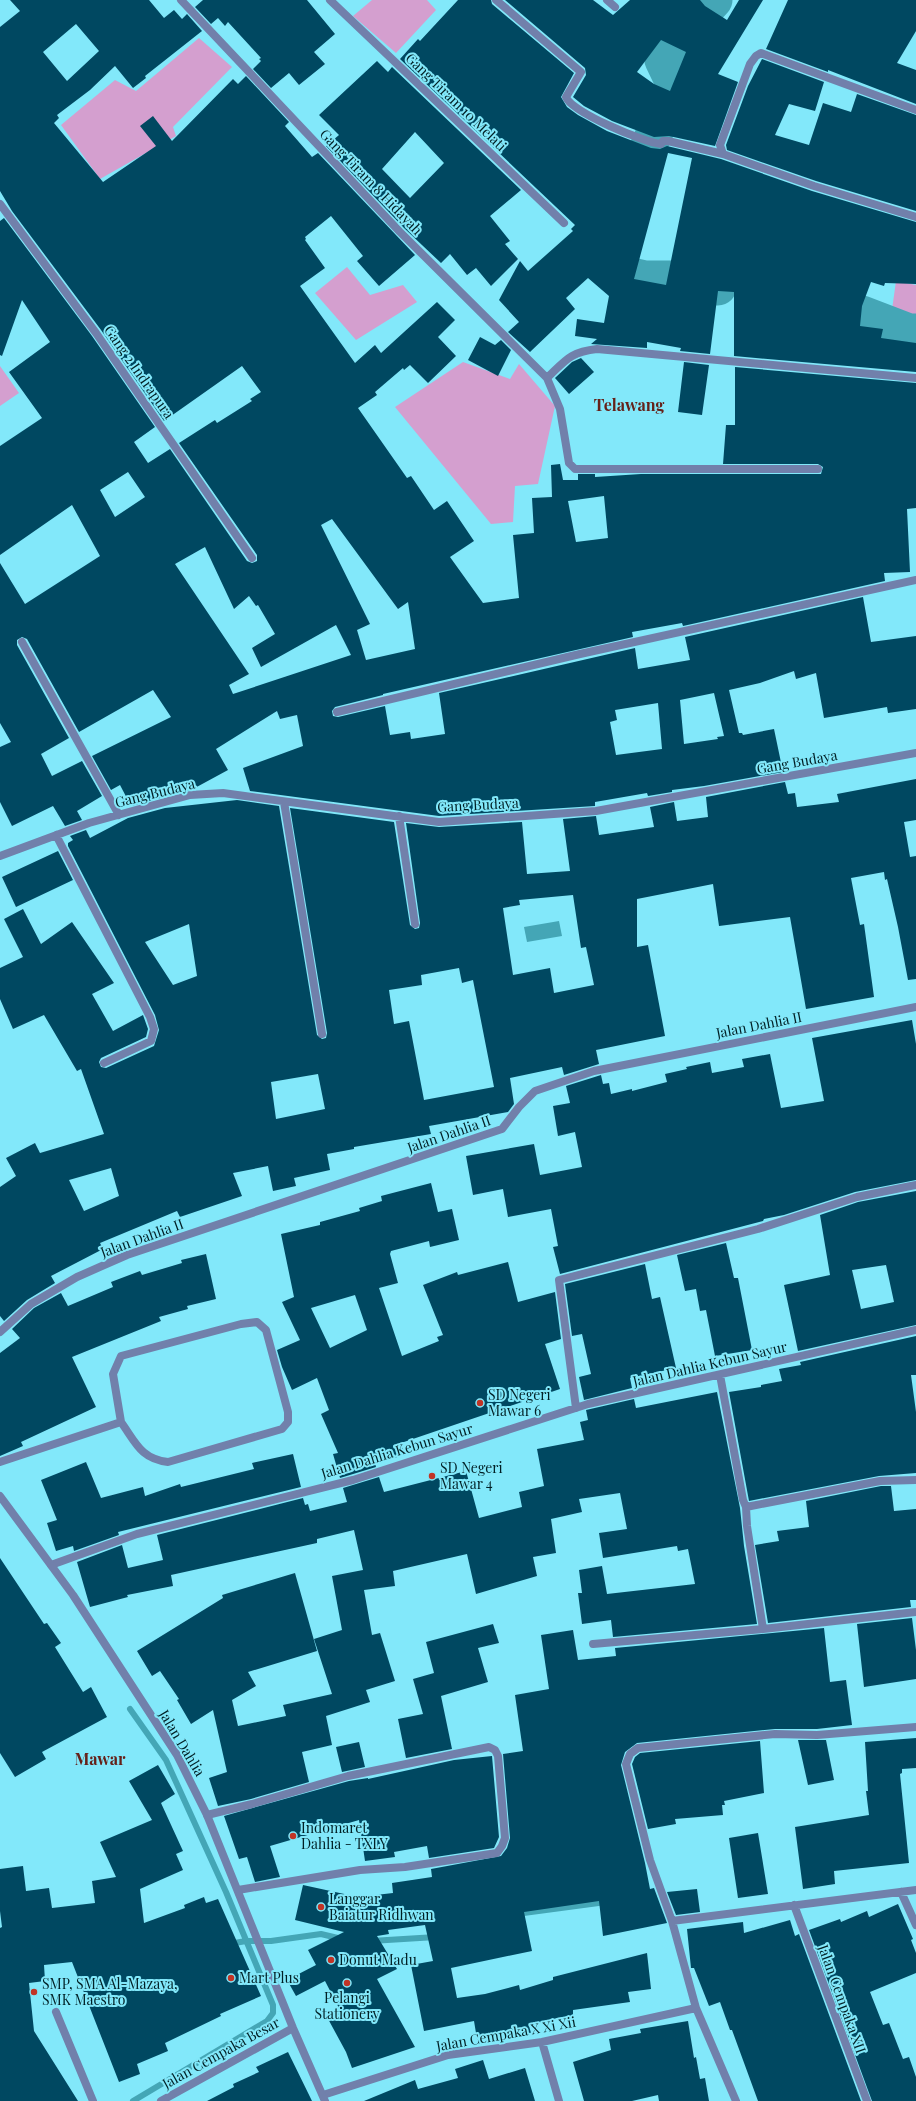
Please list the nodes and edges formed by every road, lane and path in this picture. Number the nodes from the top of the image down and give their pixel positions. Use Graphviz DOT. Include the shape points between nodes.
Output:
graph roads {
  1 [pos="181,0"];
  2 [pos="330,0"];
  3 [pos="496,0"];
  4 [pos="607,0"];
  5 [pos="615,7"];
  6 [pos="916,110"];
  7 [pos="723,154"];
  8 [pos="0,204"];
  9 [pos="916,217"];
  10 [pos="564,223"];
  11 [pos="547,378"];
  12 [pos="916,378"];
  13 [pos="818,469"];
  14 [pos="252,558"];
  15 [pos="916,580"];
  16 [pos="22,642"];
  17 [pos="337,712"];
  18 [pos="916,753"];
  19 [pos="284,802"];
  20 [pos="119,815"];
  21 [pos="399,816"];
  22 [pos="56,835"];
  23 [pos="0,856"];
  24 [pos="415,924"];
  25 [pos="916,1007"];
  26 [pos="322,1034"];
  27 [pos="104,1063"];
  28 [pos="916,1185"];
  29 [pos="916,1330"];
  30 [pos="0,1332"];
  31 [pos="720,1375"];
  32 [pos="576,1408"];
  33 [pos="121,1422"];
  34 [pos="0,1462"];
  35 [pos="916,1480"];
  36 [pos="0,1496"];
  37 [pos="746,1506"];
  38 [pos="51,1565"];
  39 [pos="916,1612"];
  40 [pos="763,1629"];
  41 [pos="593,1644"];
  42 [pos="916,1727"];
  43 [pos="207,1815"];
  44 [pos="238,1890"];
  45 [pos="916,1890"];
  46 [pos="901,1892"];
  47 [pos="794,1905"];
  48 [pos="672,1921"];
  49 [pos="916,1925"];
  50 [pos="696,2008"];
  51 [pos="56,2012"];
  52 [pos="293,2028"];
  53 [pos="542,2042"];
  54 [pos="324,2098"];
  55 [pos="93,2101"];
  56 [pos="161,2101"];
  57 [pos="559,2101"];
  58 [pos="736,2101"];
  59 [pos="867,2101"];
  1 -- 11 [label="street, Gang Tiram 8 Hidayah" via="400,232"];
  2 -- 10 [label="street, Gang Tiram 10 Melati"];
  3 -- 7 [label="street" via="581,72 566,97 567,101 596,119 650,143 661,144 668,141"];
  4 -- 5 [label="street"];
  6 -- 7 [label="street" via="761,53 750,64 720,145"];
  7 -- 9 [label="street" via="814,186"];
  8 -- 14 [label="street, Gang 2 Indrapura" via="96,333"];
  11 -- 12 [label="street" via="572,355 597,349"];
  11 -- 13 [label="street" via="560,409 569,463 575,469"];
  15 -- 17 [label="street" via="580,654"];
  16 -- 20 [label="street"];
  18 -- 21 [label="street, Gang Budaya" via="596,811 439,822"];
  19 -- 20 [label="street, Gang Budaya" via="223,793 190,794"];
  19 -- 21 [label="street, Gang Budaya"];
  19 -- 26 [label="street"];
  20 -- 22 [label="street, Gang Budaya"];
  21 -- 24 [label="street"];
  22 -- 23 [label="street, Gang Budaya"];
  22 -- 27 [label="street" via="154,1029 151,1041"];
  25 -- 30 [label="street, Jalan Dahlia II" via="594,1071 542,1088 535,1091 519,1107 502,1129 127,1255 77,1277 38,1301"];
  28 -- 32 [label="street" via="857,1197 758,1229 559,1280"];
  29 -- 31 [label="street, Jalan Dahlia Kebun Sayur"];
  31 -- 32 [label="street, Jalan Dahlia Kebun Sayur"];
  31 -- 37 [label="street"];
  32 -- 38 [label="street, Jalan Dahlia Kebun Sayur" via="353,1480 137,1534"];
  33 -- 33 [label="street" via="142,1451 154,1460 168,1462 282,1429 288,1422 288,1412 266,1330 257,1322 241,1324 121,1356 113,1374"];
  33 -- 34 [label="street"];
  35 -- 37 [label="street" via="880,1481"];
  36 -- 38 [label="street, Jalan Dahlia"];
  37 -- 40 [label="street"];
  38 -- 43 [label="street, Jalan Dahlia" via="177,1755"];
  39 -- 40 [label="street"];
  40 -- 41 [label="street"];
  42 -- 48 [label="street" via="817,1735 775,1734 638,1748 630,1754 626,1764 650,1860"];
  43 -- 44 [label="street, Jalan Dahlia"];
  43 -- 44 [label="street" via="348,1776 489,1747 495,1750 498,1756 505,1838 496,1853 405,1867 360,1870"];
  44 -- 52 [label="street, Jalan Dahlia"];
  45 -- 46 [label="street"];
  46 -- 47 [label="street"];
  46 -- 49 [label="street"];
  47 -- 48 [label="street"];
  47 -- 59 [label="street, Jalan Cempaka XII"];
  48 -- 50 [label="street"];
  50 -- 53 [label="street, Jalan Cempaka X Xi Xii"];
  50 -- 58 [label="street"];
  51 -- 55 [label="street"];
  52 -- 54 [label="street, Jalan Dahlia"];
  52 -- 56 [label="street, Jalan Cempaka Besar"];
  53 -- 54 [label="street, Jalan Cempaka X Xi Xii" via="448,2055"];
  53 -- 57 [label="street"];
}
